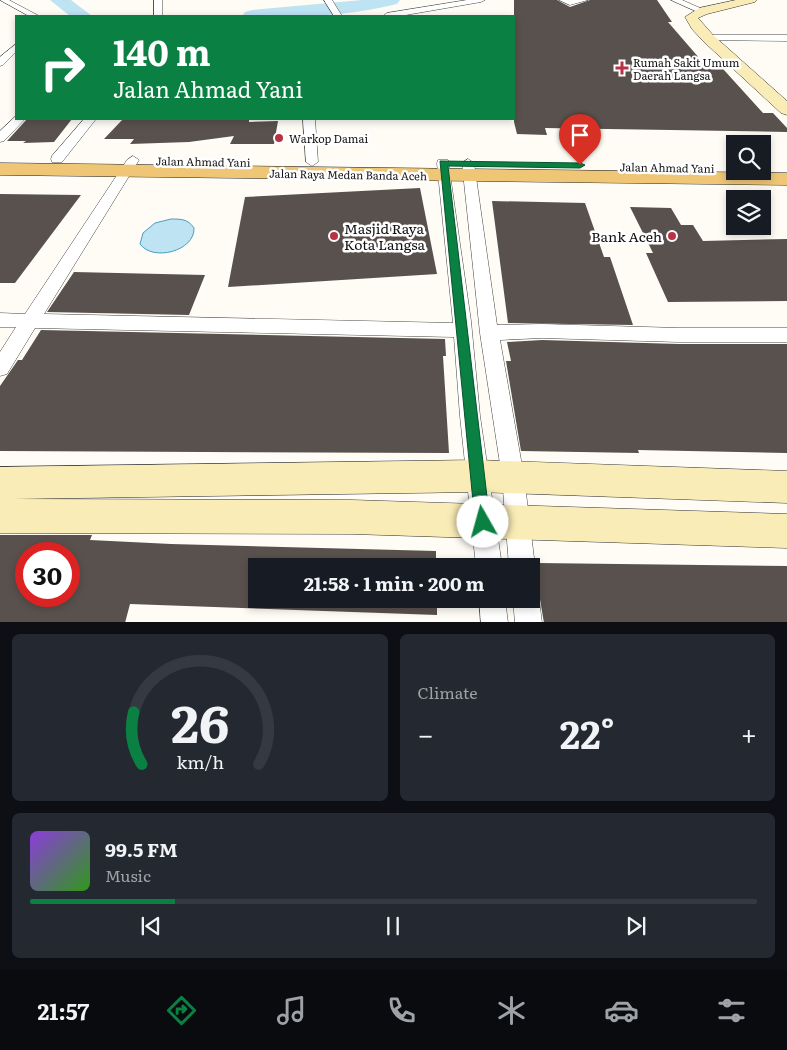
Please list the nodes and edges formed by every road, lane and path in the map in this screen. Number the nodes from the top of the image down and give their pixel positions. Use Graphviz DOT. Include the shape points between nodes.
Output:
graph roads {
  1 [pos="3,0"];
  2 [pos="158,0"];
  3 [pos="328,0"];
  4 [pos="481,0"];
  5 [pos="563,0"];
  6 [pos="584,0"];
  7 [pos="675,0"];
  8 [pos="751,0"];
  9 [pos="703,10"];
  10 [pos="33,15"];
  11 [pos="158,15"];
  12 [pos="338,15"];
  13 [pos="393,15"];
  14 [pos="708,38"];
  15 [pos="787,38"];
  16 [pos="15,48"];
  17 [pos="0,64"];
  18 [pos="787,110"];
  19 [pos="18,120"];
  20 [pos="89,120"];
  21 [pos="309,120"];
  22 [pos="0,138"];
  23 [pos="0,158"];
  24 [pos="57,159"];
  25 [pos="312,162"];
  26 [pos="130,165"];
  27 [pos="726,168"];
  28 [pos="771,168"];
  29 [pos="787,168"];
  30 [pos="0,169"];
  31 [pos="444,170"];
  32 [pos="469,170"];
  33 [pos="787,179"];
  34 [pos="0,320"];
  35 [pos="30,321"];
  36 [pos="462,330"];
  37 [pos="489,333"];
  38 [pos="787,335"];
  39 [pos="0,368"];
  40 [pos="477,476"];
  41 [pos="513,477"];
  42 [pos="188,480"];
  43 [pos="0,483"];
  44 [pos="787,487"];
  45 [pos="0,516"];
  46 [pos="179,516"];
  47 [pos="516,521"];
  48 [pos="483,522"];
  49 [pos="787,530"];
  50 [pos="488,558"];
  51 [pos="521,558"];
  52 [pos="493,608"];
  53 [pos="527,608"];
  54 [pos="495,622"];
  55 [pos="529,622"];
  1 -- 10 [label="street"];
  2 -- 11 [label="street"];
  3 -- 12 [label="street"];
  4 -- 13 [label="street"];
  5 -- 6 [label="street" via="570,3"];
  7 -- 9 [label="street"];
  8 -- 9 [label="main road"];
  9 -- 14 [label="main road" via="691,17"];
  14 -- 15 [label="street"];
  14 -- 18 [label="main road"];
  16 -- 17 [label="street"];
  19 -- 22 [label="street"];
  20 -- 24 [label="street"];
  21 -- 25 [label="street"];
  23 -- 24 [label="main road, Jalan Ahmad Yani"];
  24 -- 26 [label="main road, Jalan Ahmad Yani"];
  25 -- 26 [label="main road, Jalan Ahmad Yani"];
  25 -- 31 [label="main road, Jalan Ahmad Yani"];
  26 -- 30 [label="main road, Jalan Raya Medan Banda Aceh"];
  26 -- 31 [label="main road, Jalan Raya Medan Banda Aceh"];
  26 -- 35 [label="street"];
  27 -- 32 [label="main road, Jalan Ahmad Yani"];
  28 -- 29 [label="main road"];
  31 -- 32 [label="main road, Jalan Raya Medan Banda Aceh"];
  31 -- 36 [label="street"];
  32 -- 33 [label="main road, Jalan Raya Medan Banda Aceh"];
  32 -- 37 [label="street"];
  34 -- 35 [label="street"];
  35 -- 36 [label="street"];
  35 -- 39 [label="street"];
  36 -- 40 [label="street"];
  37 -- 38 [label="street"];
  37 -- 41 [label="street"];
  40 -- 41 [label="main road"];
  40 -- 42 [label="main road"];
  40 -- 48 [label="street"];
  41 -- 44 [label="main road"];
  41 -- 47 [label="street"];
  42 -- 43 [label="main road"];
  42 -- 46 [label="main road"];
  45 -- 46 [label="main road"];
  46 -- 48 [label="main road"];
  47 -- 48 [label="main road"];
  47 -- 49 [label="main road"];
  47 -- 51 [label="street"];
  48 -- 50 [label="street"];
  52 -- 54 [label="street"];
  53 -- 55 [label="street"];
}
